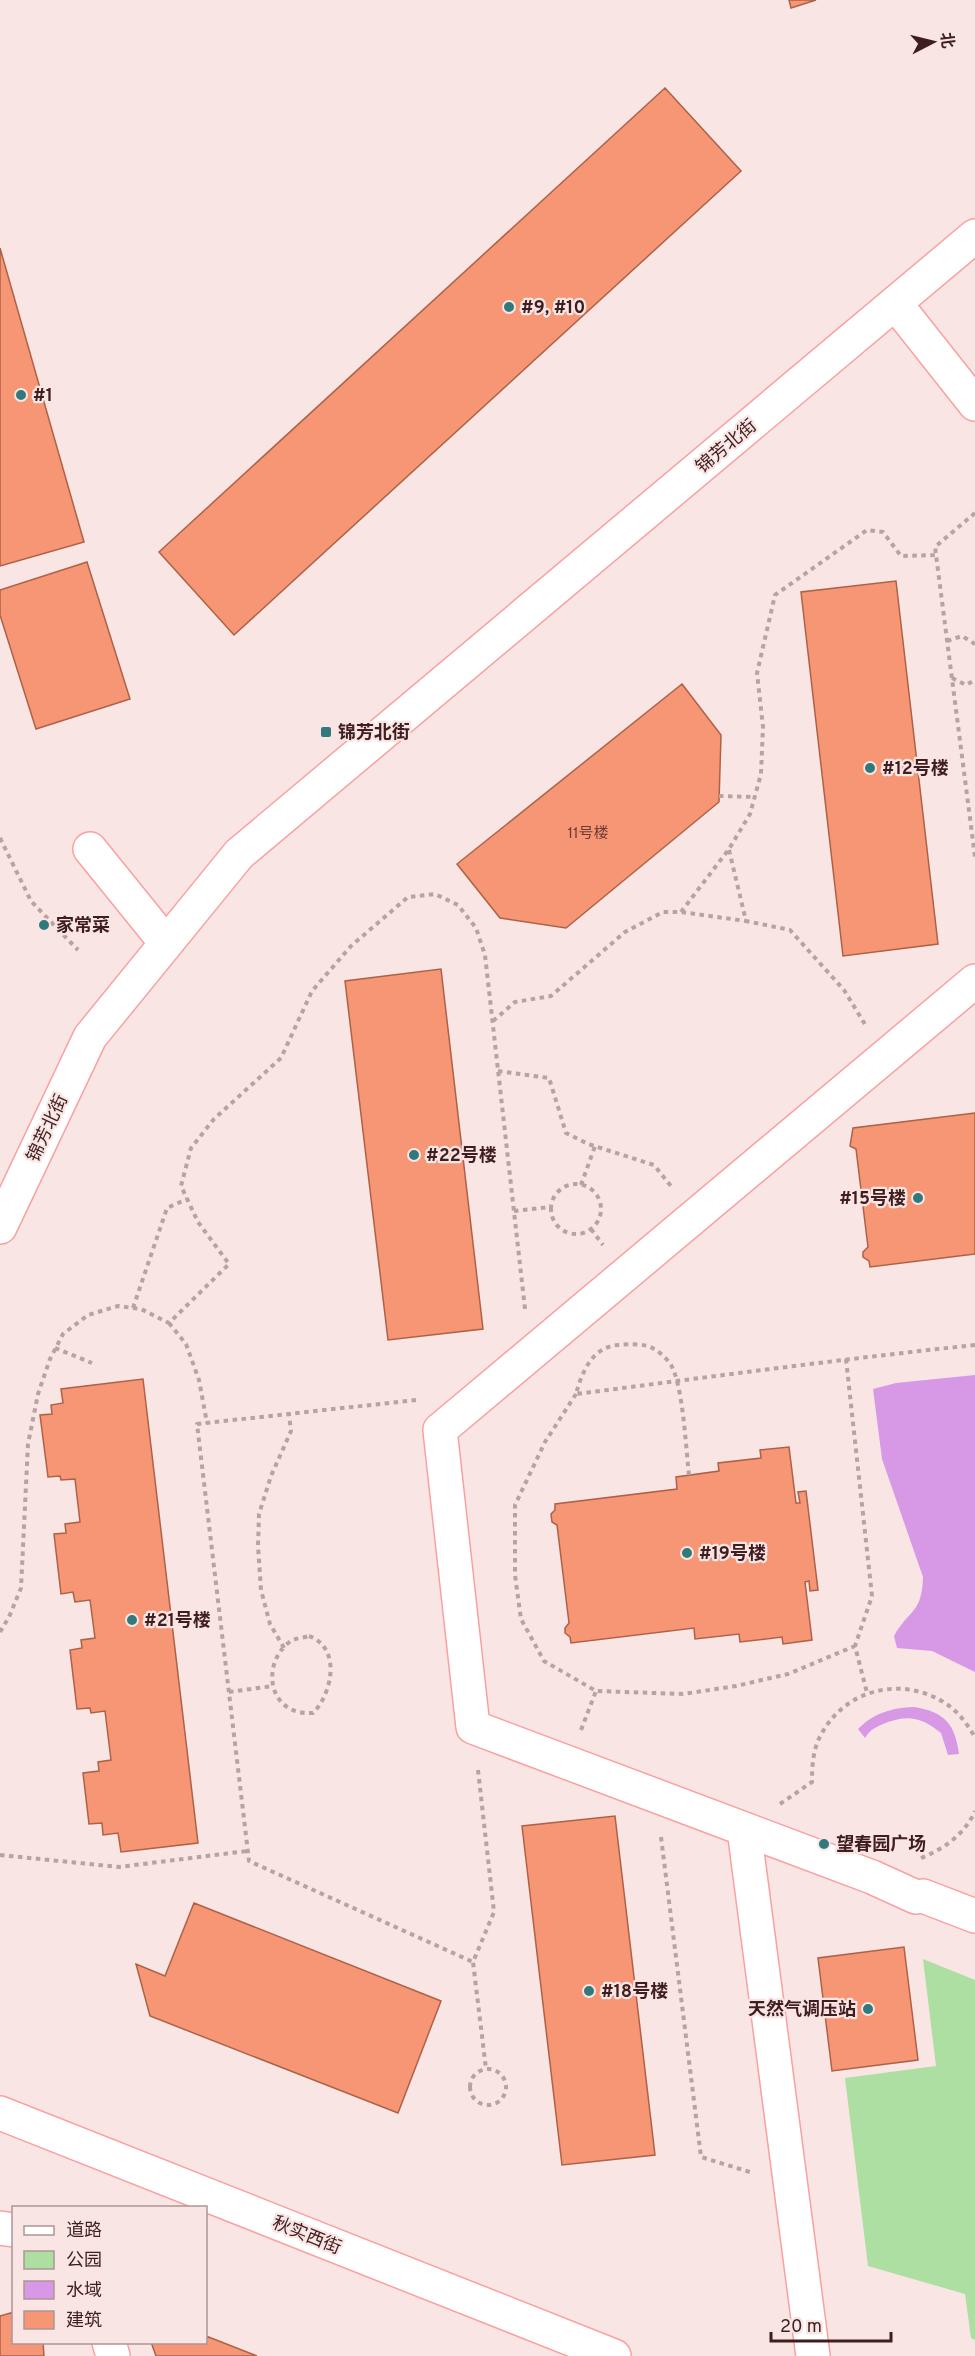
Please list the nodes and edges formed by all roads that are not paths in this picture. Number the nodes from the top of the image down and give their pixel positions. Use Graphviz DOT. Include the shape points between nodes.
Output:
graph roads {
  1 [pos="975,236"];
  2 [pos="895,303"];
  3 [pos="975,404"];
  4 [pos="90,849"];
  5 [pos="166,943"];
  6 [pos="975,981"];
  7 [pos="0,1227"];
  8 [pos="744,1829"];
  9 [pos="975,1916"];
  10 [pos="0,2113"];
  11 [pos="614,2356"];
  12 [pos="813,2356"];
  1 -- 2 [label="street, 锦芳北街"];
  2 -- 3 [label="street"];
  2 -- 5 [label="street, 锦芳北街" via="239,854"];
  4 -- 5 [label="street"];
  5 -- 7 [label="street, 锦芳北街" via="90,1037"];
  6 -- 8 [label="street" via="440,1430 473,1727"];
  8 -- 9 [label="street" via="916,1897 923,1896"];
  8 -- 12 [label="street"];
  10 -- 11 [label="street, 秋实西街"];
}
